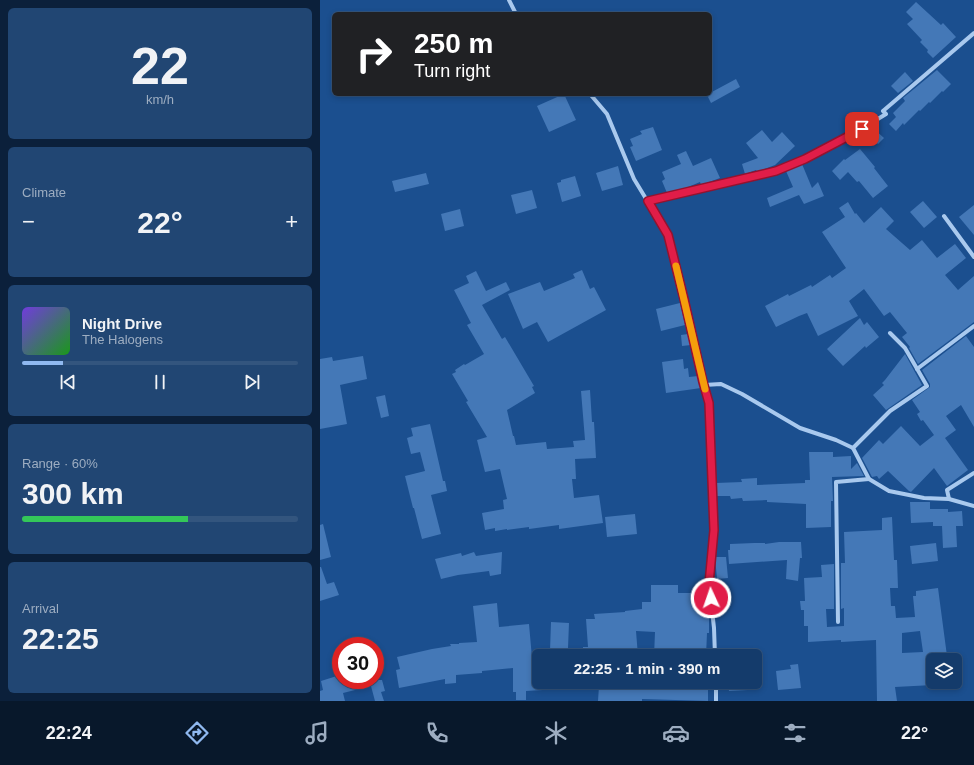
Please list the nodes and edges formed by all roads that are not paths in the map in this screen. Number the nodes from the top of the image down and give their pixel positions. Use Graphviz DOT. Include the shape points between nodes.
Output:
graph roads {
  1 [pos="509,0"];
  2 [pos="515,12"];
  3 [pos="974,33"];
  4 [pos="592,96"];
  5 [pos="648,201"];
  6 [pos="944,216"];
  7 [pos="974,257"];
  8 [pos="974,326"];
  9 [pos="890,332"];
  10 [pos="917,369"];
  11 [pos="704,385"];
  12 [pos="853,448"];
  13 [pos="974,473"];
  14 [pos="869,479"];
  15 [pos="949,500"];
  16 [pos="974,506"];
  17 [pos="838,622"];
  18 [pos="715,649"];
  19 [pos="716,689"];
  20 [pos="716,701"];
  1 -- 2 [label="street"];
  3 -- 5 [label="street" via="883,111 886,114 850,136 776,171"];
  4 -- 5 [label="street" via="607,114 634,179"];
  5 -- 11 [label="street" via="668,235"];
  6 -- 7 [label="street"];
  8 -- 10 [label="street"];
  9 -- 10 [label="street" via="905,348"];
  10 -- 12 [label="street" via="927,386 890,411"];
  11 -- 12 [label="street" via="721,384 800,428"];
  11 -- 18 [label="street" via="709,403 712,454 714,530 709,584"];
  12 -- 14 [label="street"];
  13 -- 15 [label="street" via="947,490"];
  14 -- 15 [label="street" via="889,491"];
  14 -- 17 [label="street" via="836,482"];
  15 -- 16 [label="street"];
  19 -- 20 [label="street"];
}
